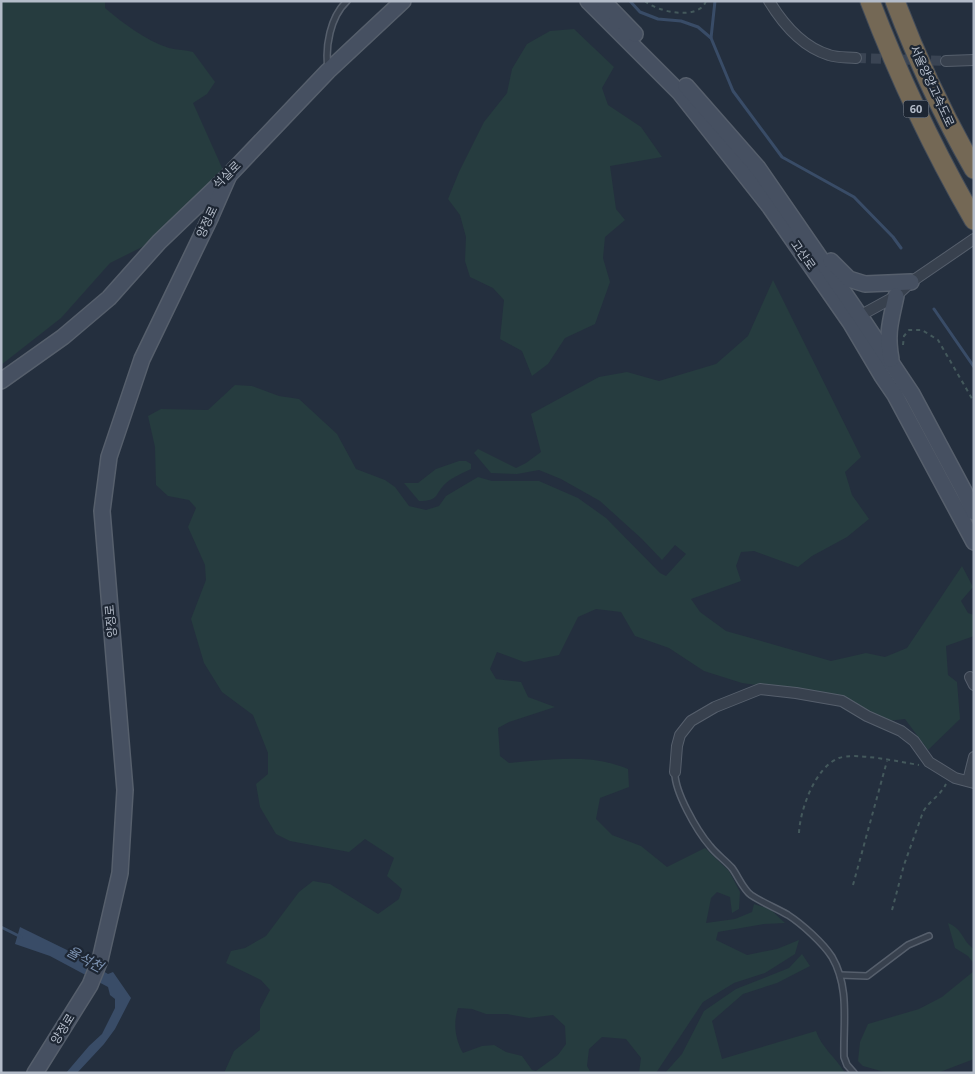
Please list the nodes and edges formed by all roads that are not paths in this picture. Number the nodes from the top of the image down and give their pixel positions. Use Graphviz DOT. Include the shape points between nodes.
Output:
graph roads {
  1 [pos="347,1"];
  2 [pos="403,1"];
  3 [pos="588,1"];
  4 [pos="603,1"];
  5 [pos="769,1"];
  6 [pos="870,1"];
  7 [pos="895,1"];
  8 [pos="856,58"];
  9 [pos="974,60"];
  10 [pos="946,61"];
  11 [pos="328,71"];
  12 [pos="974,169"];
  13 [pos="229,174"];
  14 [pos="193,209"];
  15 [pos="210,216"];
  16 [pos="972,216"];
  17 [pos="808,238"];
  18 [pos="974,239"];
  19 [pos="911,282"];
  20 [pos="896,296"];
  21 [pos="855,319"];
  22 [pos="892,362"];
  23 [pos="1,382"];
  24 [pos="974,512"];
  25 [pos="974,542"];
  26 [pos="974,757"];
  27 [pos="675,772"];
  28 [pos="971,782"];
  29 [pos="929,936"];
  30 [pos="840,975"];
  31 [pos="35,1073"];
  32 [pos="854,1073"];
  1 -- 11 [label="lane" via="332,26 326,57"];
  2 -- 11 [label="street, 석실로"];
  3 -- 21 [label="street, 고산로" via="680,93"];
  4 -- 17 [label="street, 고산로" via="698,99 752,161"];
  5 -- 8 [label="street" via="794,34 812,48 830,56"];
  6 -- 16 [label="highway, 서울양양고속도로 / 60" via="900,77"];
  7 -- 12 [label="highway, 서울양양고속도로 / 60" via="954,135"];
  9 -- 10 [label="street"];
  11 -- 13 [label="street, 석실로"];
  13 -- 14 [label="street, 석실로"];
  13 -- 15 [label="street, 양정로"];
  14 -- 15 [label="street" via="205,211"];
  14 -- 23 [label="street, 석실로" via="109,298 63,337"];
  15 -- 31 [label="street, 양정로" via="142,359 109,457 102,511 125,790 120,873 100,960 90,985"];
  17 -- 19 [label="street" via="849,279 865,284"];
  17 -- 21 [label="street, 고산로"];
  18 -- 19 [label="street"];
  19 -- 20 [label="street"];
  20 -- 21 [label="street"];
  20 -- 22 [label="street" via="888,327"];
  21 -- 22 [label="street, 고산로"];
  21 -- 25 [label="street, 고산로"];
  22 -- 24 [label="street, 고산로"];
  26 -- 28 [label="street"];
  27 -- 28 [label="street" via="680,735 691,721 715,707 760,689 842,701 902,731 929,762"];
  27 -- 30 [label="lane" via="678,791 710,847 732,868 750,894 788,915 812,936 831,956"];
  29 -- 30 [label="lane" via="908,945 867,976"];
  30 -- 32 [label="lane" via="845,1002 844,1057"];
}
